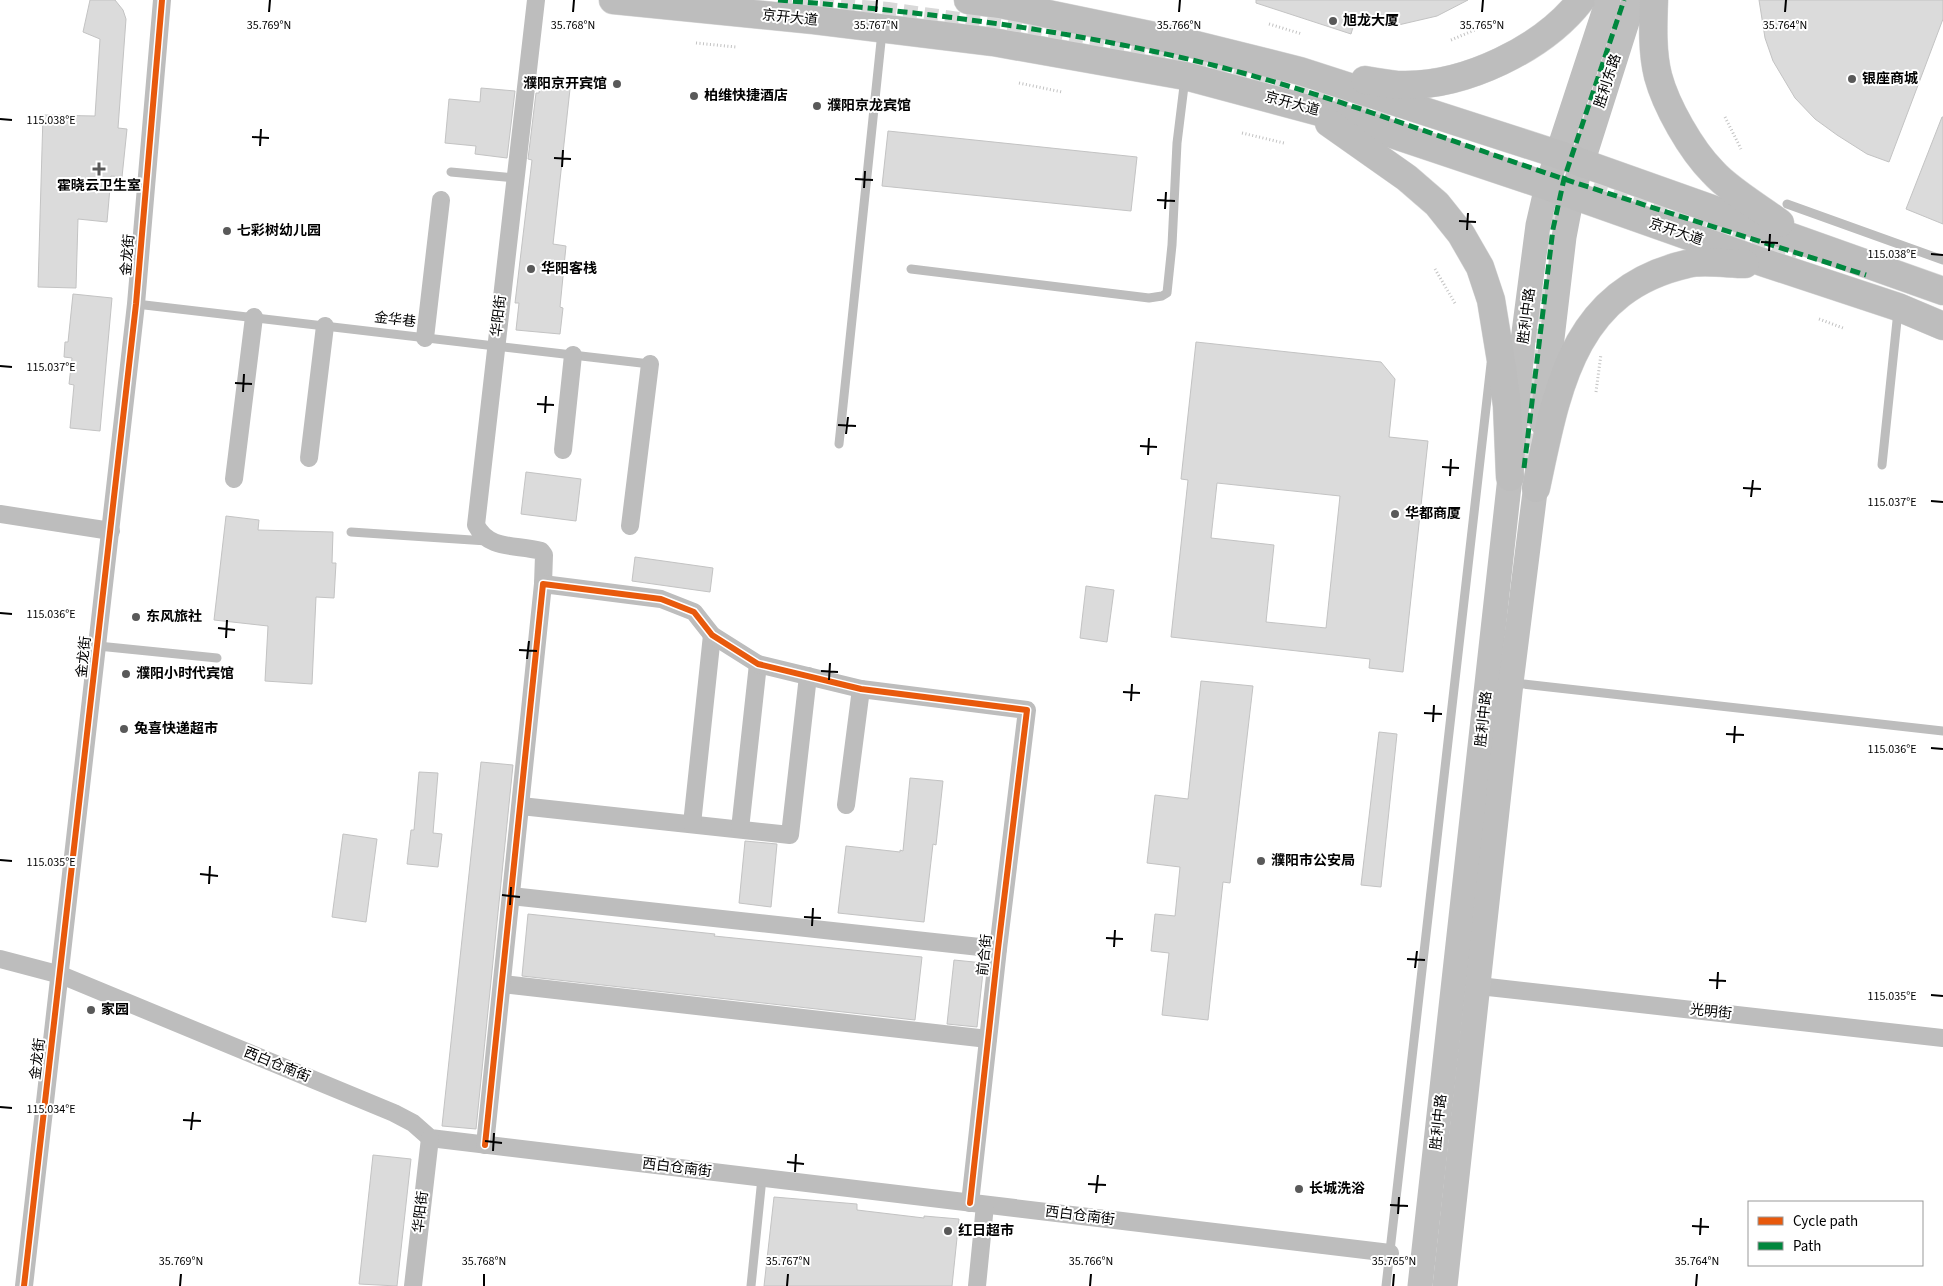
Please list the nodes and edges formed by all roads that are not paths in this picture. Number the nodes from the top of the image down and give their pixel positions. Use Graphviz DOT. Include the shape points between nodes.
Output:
graph roads {
  1 [pos="162,0"];
  2 [pos="536,0"];
  3 [pos="613,0"];
  4 [pos="968,0"];
  5 [pos="1580,0"];
  6 [pos="1608,0"];
  7 [pos="1634,0"];
  8 [pos="1654,0"];
  9 [pos="883,29"];
  10 [pos="1300,71"];
  11 [pos="1185,76"];
  12 [pos="1307,108"];
  13 [pos="1569,158"];
  14 [pos="451,172"];
  15 [pos="515,178"];
  16 [pos="1547,186"];
  17 [pos="1572,195"];
  18 [pos="441,200"];
  19 [pos="1788,204"];
  20 [pos="1806,241"];
  21 [pos="1943,260"];
  22 [pos="1765,263"];
  23 [pos="911,269"];
  24 [pos="1943,291"];
  25 [pos="136,304"];
  26 [pos="1898,307"];
  27 [pos="254,317"];
  28 [pos="325,326"];
  29 [pos="1943,326"];
  30 [pos="1495,329"];
  31 [pos="425,338"];
  32 [pos="496,346"];
  33 [pos="573,355"];
  34 [pos="650,364"];
  35 [pos="839,444"];
  36 [pos="563,450"];
  37 [pos="309,458"];
  38 [pos="1882,465"];
  39 [pos="1510,477"];
  40 [pos="234,479"];
  41 [pos="1536,488"];
  42 [pos="0,514"];
  43 [pos="630,526"];
  44 [pos="111,531"];
  45 [pos="350,532"];
  46 [pos="491,541"];
  47 [pos="543,584"];
  48 [pos="712,635"];
  49 [pos="98,646"];
  50 [pos="217,658"];
  51 [pos="758,664"];
  52 [pos="808,676"];
  53 [pos="1511,683"];
  54 [pos="861,689"];
  55 [pos="1943,730"];
  56 [pos="846,805"];
  57 [pos="520,806"];
  58 [pos="692,824"];
  59 [pos="740,829"];
  60 [pos="512,896"];
  61 [pos="998,949"];
  62 [pos="0,959"];
  63 [pos="61,974"];
  64 [pos="502,984"];
  65 [pos="1479,986"];
  66 [pos="1943,1038"];
  67 [pos="988,1039"];
  68 [pos="430,1138"];
  69 [pos="485,1145"];
  70 [pos="762,1178"];
  71 [pos="978,1204"];
  72 [pos="1390,1253"];
  73 [pos="24,1286"];
  74 [pos="413,1286"];
  75 [pos="751,1286"];
  76 [pos="977,1286"];
  77 [pos="1386,1286"];
  78 [pos="1420,1286"];
  79 [pos="1445,1286"];
  1 -- 25 [label="street, 金龙街"];
  2 -- 15 [label="street, 华阳街"];
  3 -- 9 [label="main road, 京开大道"];
  4 -- 10 [label="main road" via="1188,43"];
  5 -- 10 [label="main road" via="1570,14 1537,41 1507,59 1435,82 1403,85"];
  6 -- 13 [label="main road, 胜利东路"];
  7 -- 13 [label="main road, 胜利东路"];
  8 -- 20 [label="main road" via="1653,36 1658,77 1673,114 1692,147 1714,174"];
  9 -- 11 [label="main road, 京开大道" via="993,42"];
  9 -- 35 [label="lane"];
  10 -- 13 [label="main road"];
  11 -- 12 [label="main road, 京开大道"];
  11 -- 23 [label="lane" via="1167,293 1149,298"];
  12 -- 16 [label="main road, 京开大道"];
  12 -- 30 [label="main road" via="1407,178 1437,204 1461,234 1480,267 1491,300"];
  13 -- 16 [label="main road, 胜利中路"];
  13 -- 17 [label="main road, 胜利中路"];
  13 -- 20 [label="main road"];
  14 -- 15 [label="lane"];
  15 -- 32 [label="street, 华阳街"];
  16 -- 17 [label="main road, 京开大道"];
  16 -- 39 [label="main road, 胜利中路" via="1538,225 1523,340"];
  17 -- 22 [label="main road, 京开大道"];
  17 -- 41 [label="main road, 胜利中路" via="1550,348"];
  18 -- 31 [label="street"];
  19 -- 21 [label="lane"];
  20 -- 24 [label="main road"];
  22 -- 26 [label="main road, 京开大道"];
  22 -- 41 [label="main road" via="1689,263 1658,273 1608,303 1586,331 1566,369"];
  25 -- 27 [label="lane, 金华巷"];
  25 -- 44 [label="street, 金龙街"];
  26 -- 29 [label="main road, 京开大道"];
  26 -- 38 [label="lane"];
  27 -- 28 [label="lane, 金华巷"];
  27 -- 40 [label="street"];
  28 -- 31 [label="lane, 金华巷"];
  28 -- 37 [label="street"];
  30 -- 39 [label="main road" via="1507,406"];
  30 -- 72 [label="lane"];
  31 -- 32 [label="lane, 金华巷"];
  32 -- 33 [label="lane, 金华巷"];
  32 -- 46 [label="street, 华阳街" via="476,525 481,535"];
  33 -- 34 [label="lane, 金华巷"];
  33 -- 36 [label="street"];
  34 -- 43 [label="street"];
  39 -- 78 [label="main road, 胜利中路"];
  41 -- 53 [label="main road, 胜利中路"];
  42 -- 44 [label="street"];
  44 -- 49 [label="street, 金龙街"];
  45 -- 46 [label="lane"];
  46 -- 47 [label="street" via="541,551 544,555"];
  47 -- 48 [label="street" via="661,599 694,612"];
  47 -- 57 [label="street"];
  48 -- 51 [label="street"];
  48 -- 58 [label="street"];
  49 -- 50 [label="lane"];
  49 -- 63 [label="street, 金龙街"];
  51 -- 52 [label="street"];
  51 -- 59 [label="street"];
  52 -- 54 [label="street"];
  52 -- 59 [label="street" via="790,835"];
  53 -- 55 [label="lane"];
  53 -- 65 [label="main road, 胜利中路"];
  54 -- 56 [label="street"];
  54 -- 61 [label="street, 前合街" via="1027,710"];
  57 -- 58 [label="street"];
  57 -- 60 [label="street"];
  58 -- 59 [label="street"];
  60 -- 61 [label="street"];
  60 -- 64 [label="street"];
  61 -- 67 [label="street, 前合街"];
  62 -- 63 [label="street, 西白仓南街"];
  63 -- 68 [label="street, 西白仓南街" via="394,1113 413,1123"];
  63 -- 73 [label="street, 金龙街"];
  64 -- 67 [label="street"];
  64 -- 69 [label="street"];
  65 -- 66 [label="street, 光明街"];
  65 -- 79 [label="main road, 胜利中路"];
  67 -- 71 [label="street, 前合街"];
  68 -- 69 [label="street, 西白仓南街"];
  68 -- 74 [label="street, 华阳街"];
  69 -- 70 [label="street, 西白仓南街"];
  70 -- 71 [label="street, 西白仓南街"];
  70 -- 75 [label="lane"];
  71 -- 72 [label="street, 西白仓南街"];
  71 -- 76 [label="street, 前合街"];
  72 -- 77 [label="lane"];
}
